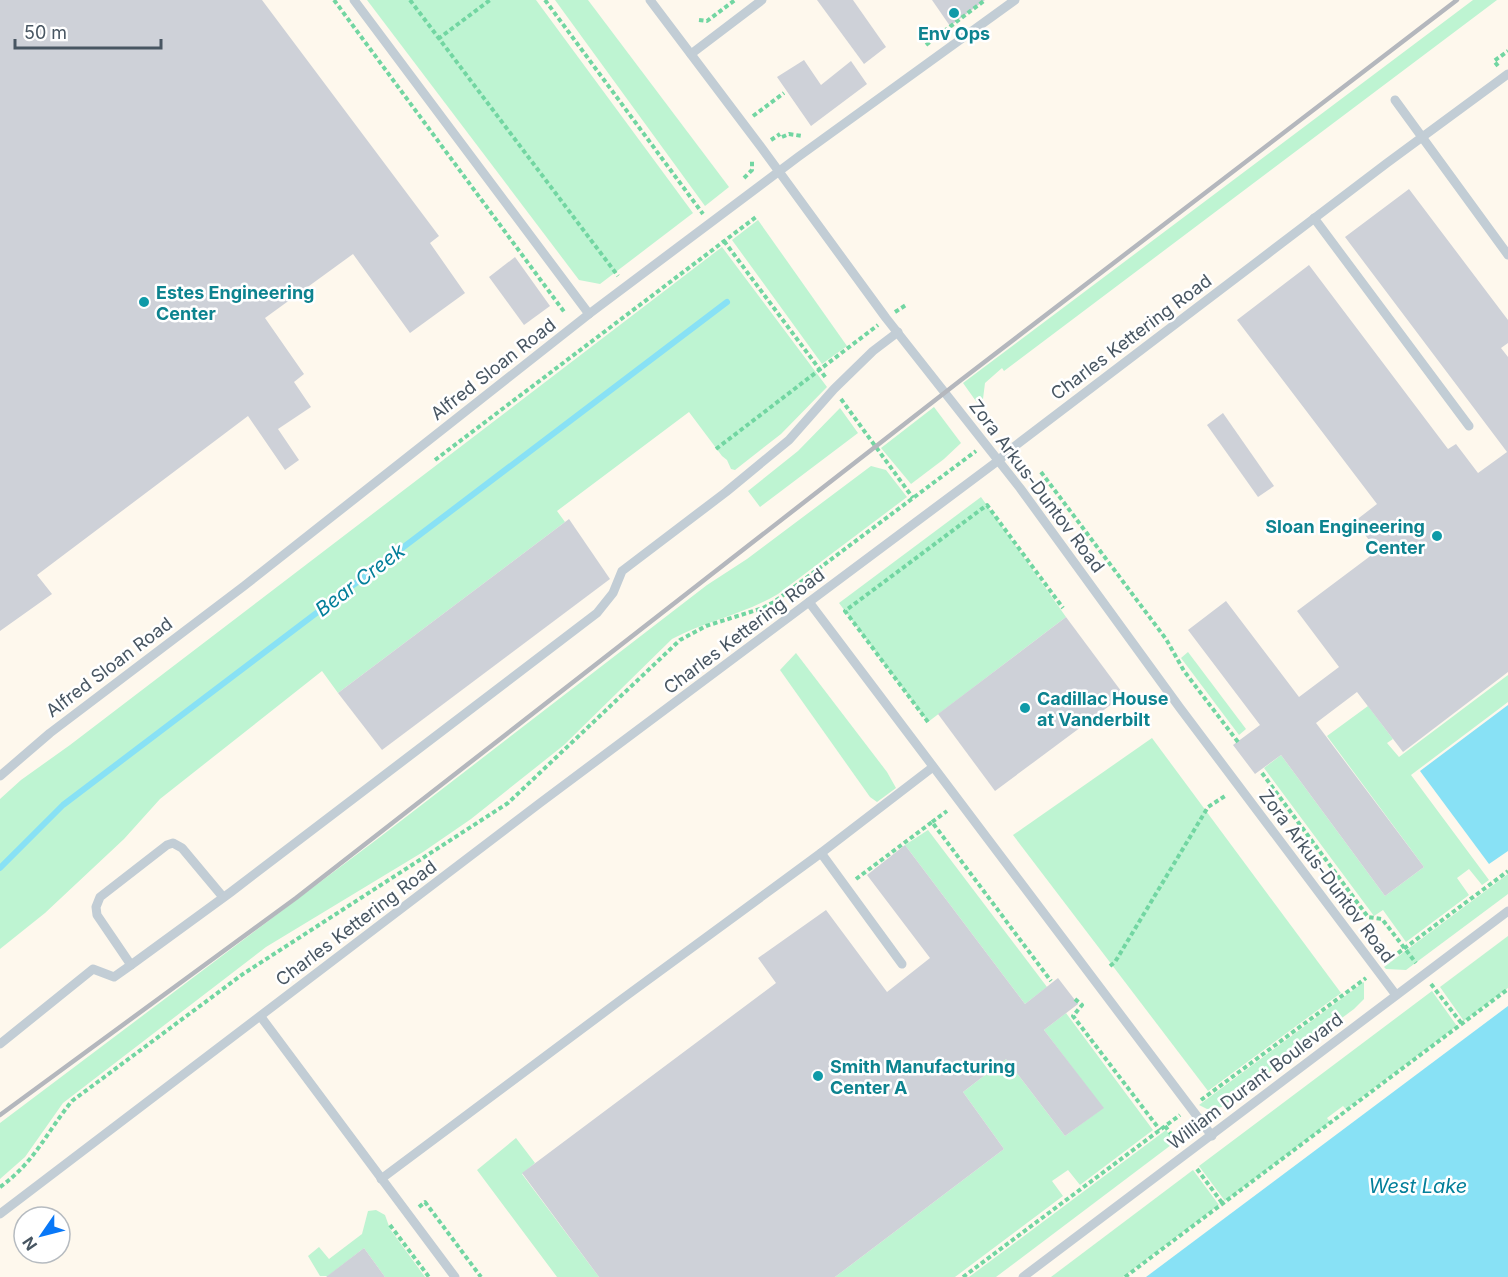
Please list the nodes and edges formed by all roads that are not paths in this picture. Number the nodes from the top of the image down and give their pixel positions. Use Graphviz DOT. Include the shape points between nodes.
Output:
graph roads {
  1 [pos="354,0"];
  2 [pos="650,0"];
  3 [pos="762,0"];
  4 [pos="1015,0"];
  5 [pos="691,54"];
  6 [pos="1508,74"];
  7 [pos="1395,100"];
  8 [pos="1422,138"];
  9 [pos="780,172"];
  10 [pos="1314,218"];
  11 [pos="1508,255"];
  12 [pos="588,314"];
  13 [pos="898,332"];
  14 [pos="1469,426"];
  15 [pos="999,460"];
  16 [pos="809,602"];
  17 [pos="933,767"];
  18 [pos="0,776"];
  19 [pos="821,853"];
  20 [pos="223,897"];
  21 [pos="1508,911"];
  22 [pos="902,964"];
  23 [pos="131,965"];
  24 [pos="1396,994"];
  25 [pos="261,1017"];
  26 [pos="0,1044"];
  27 [pos="1212,1136"];
  28 [pos="381,1179"];
  29 [pos="0,1214"];
  30 [pos="455,1277"];
  31 [pos="1023,1277"];
  1 -- 12 [label="lane"];
  2 -- 5 [label="lane, Zora Arkus-Duntov Road"];
  3 -- 5 [label="lane"];
  4 -- 9 [label="lane, Alfred Sloan Road"];
  5 -- 9 [label="lane, Zora Arkus-Duntov Road"];
  6 -- 8 [label="lane, Charles Kettering Road"];
  7 -- 8 [label="lane"];
  8 -- 10 [label="lane, Charles Kettering Road"];
  8 -- 11 [label="lane"];
  9 -- 12 [label="lane, Alfred Sloan Road"];
  9 -- 13 [label="lane, Zora Arkus-Duntov Road"];
  10 -- 14 [label="lane"];
  10 -- 15 [label="lane, Charles Kettering Road"];
  12 -- 18 [label="lane, Alfred Sloan Road"];
  13 -- 15 [label="lane, Zora Arkus-Duntov Road"];
  13 -- 20 [label="lane" via="834,389 789,440 622,571 613,593 597,613"];
  15 -- 16 [label="lane, Charles Kettering Road"];
  15 -- 24 [label="lane, Zora Arkus-Duntov Road"];
  16 -- 17 [label="lane"];
  16 -- 25 [label="lane, Charles Kettering Road"];
  17 -- 19 [label="lane"];
  17 -- 27 [label="lane"];
  19 -- 22 [label="lane"];
  19 -- 28 [label="lane"];
  20 -- 23 [label="lane"];
  20 -- 23 [label="lane" via="183,848 173,843 167,845 100,897 96,907 97,915"];
  21 -- 24 [label="lane, William Durant Boulevard"];
  23 -- 26 [label="lane" via="114,977 93,969"];
  24 -- 27 [label="lane, William Durant Boulevard"];
  25 -- 28 [label="lane"];
  25 -- 29 [label="lane, Charles Kettering Road"];
  27 -- 31 [label="lane, William Durant Boulevard"];
  28 -- 30 [label="lane"];
}
